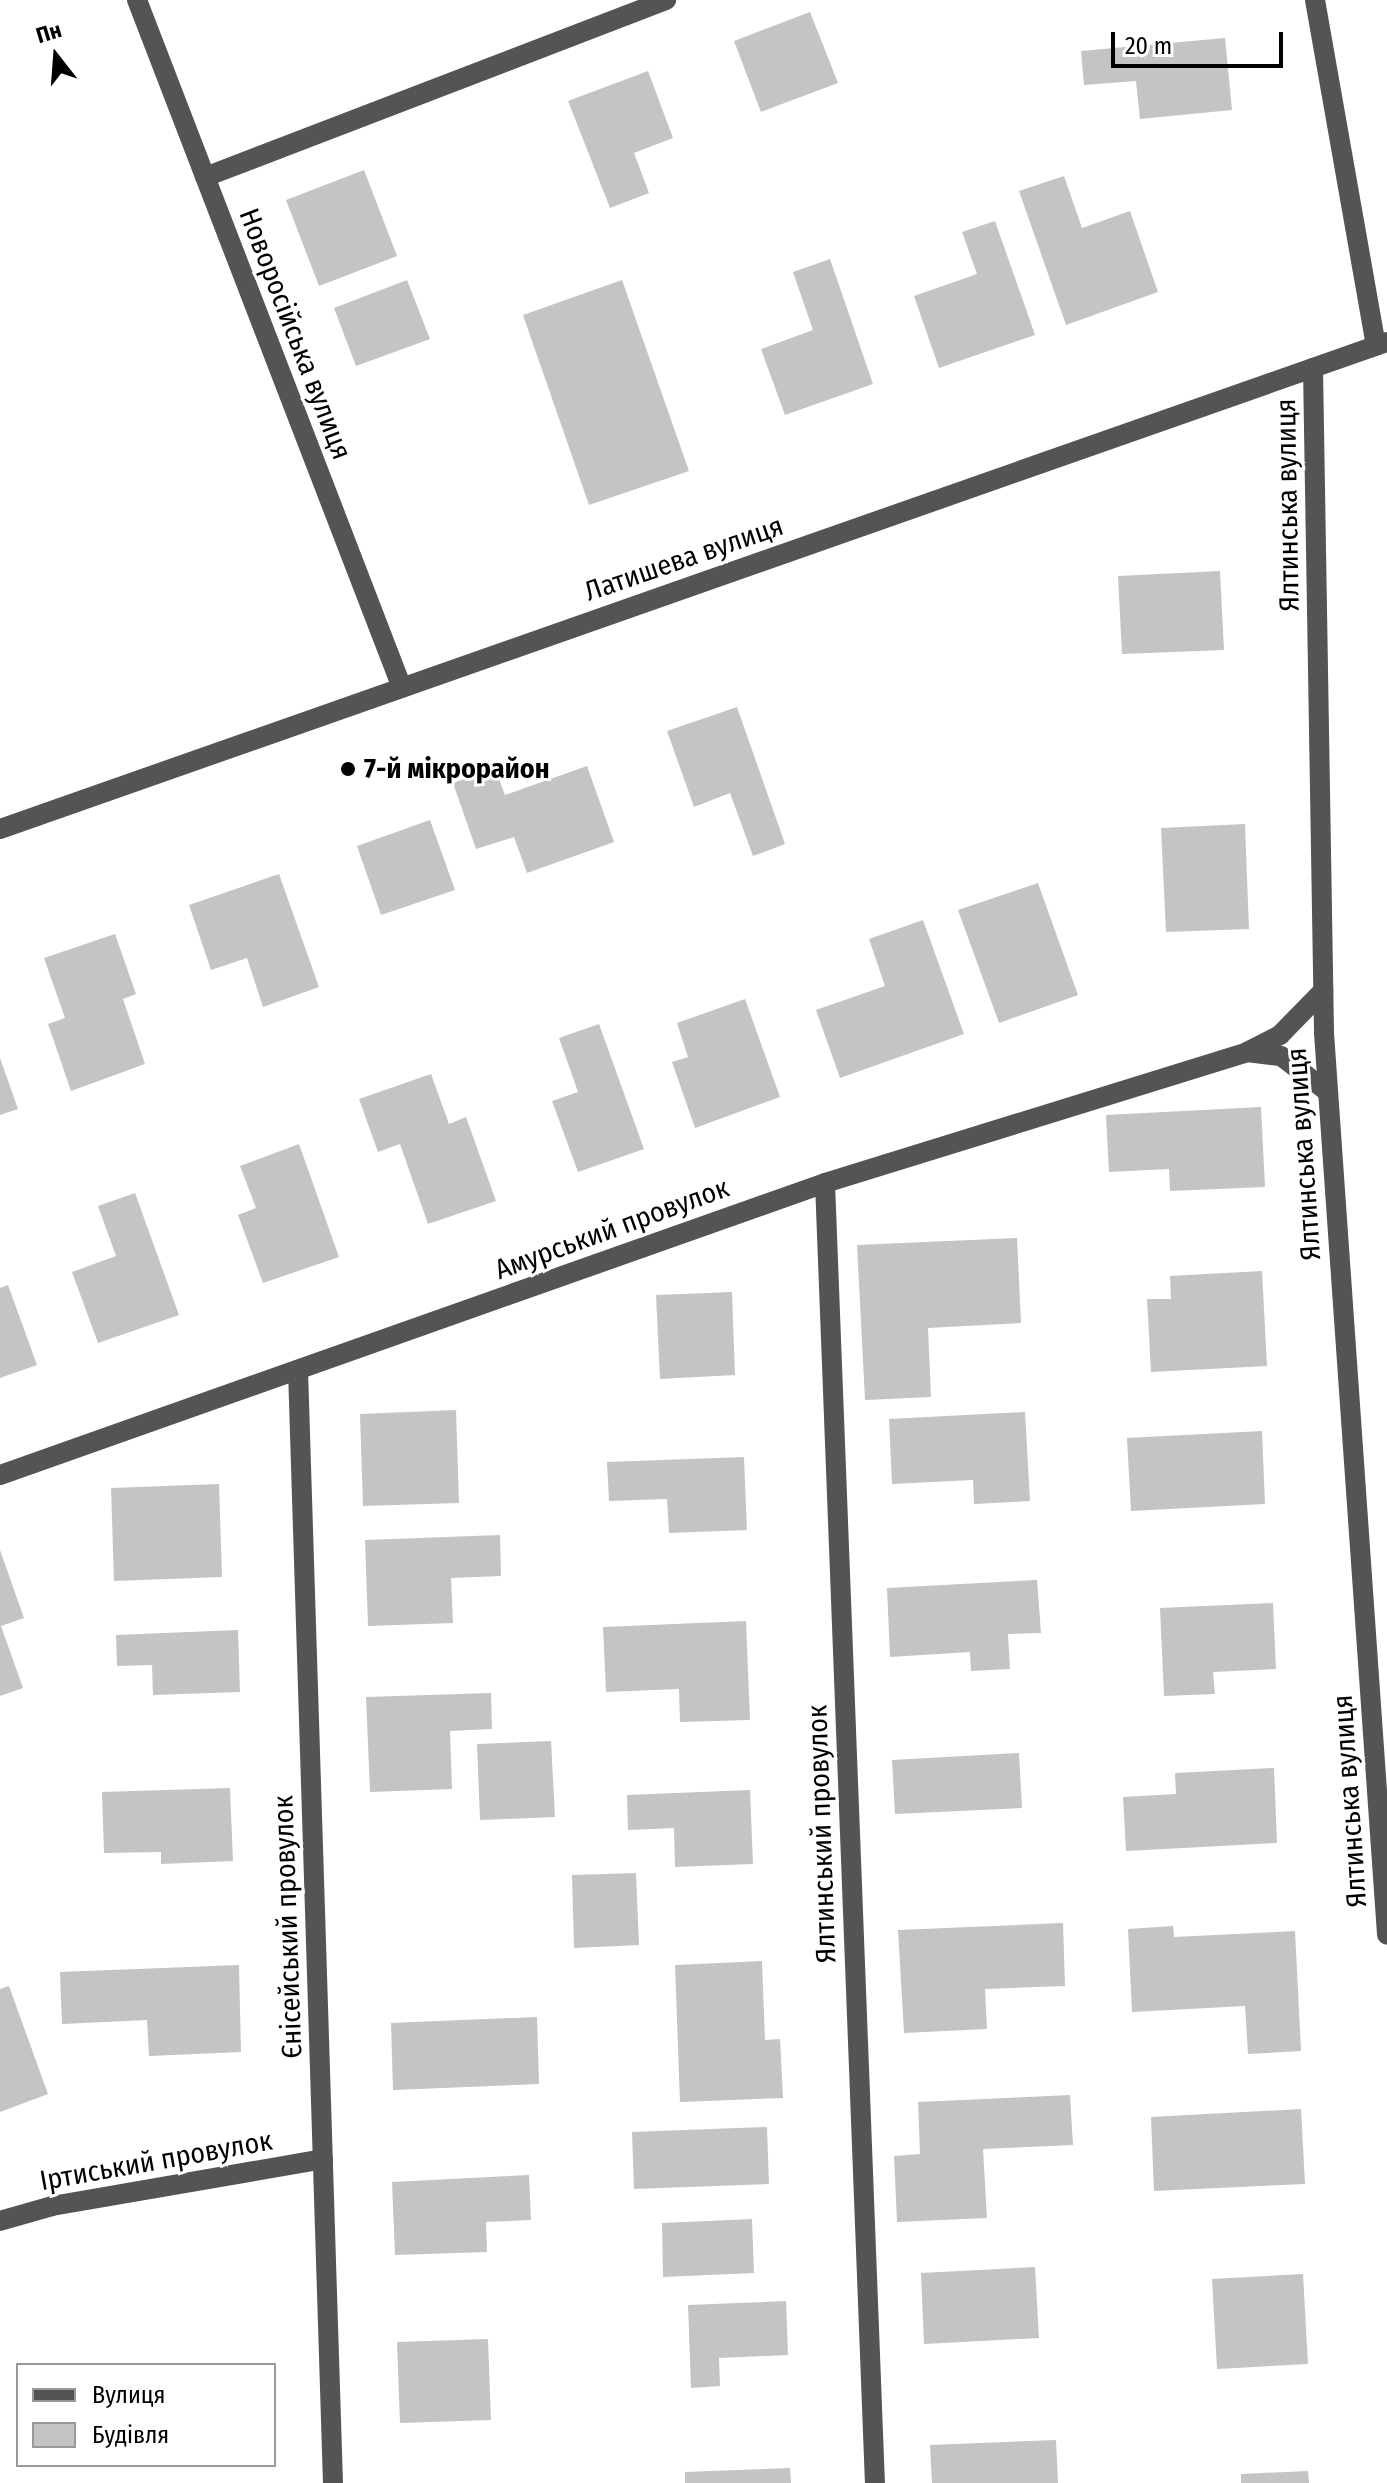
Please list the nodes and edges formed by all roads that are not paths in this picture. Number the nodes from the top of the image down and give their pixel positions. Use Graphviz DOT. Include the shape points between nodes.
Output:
graph roads {
  1 [pos="137,0"];
  2 [pos="666,0"];
  3 [pos="1315,0"];
  4 [pos="205,177"];
  5 [pos="1382,344"];
  6 [pos="1313,368"];
  7 [pos="402,688"];
  8 [pos="2,823"];
  9 [pos="1323,991"];
  10 [pos="1247,1052"];
  11 [pos="1328,1092"];
  12 [pos="825,1183"];
  13 [pos="298,1370"];
  14 [pos="0,1475"];
  15 [pos="1387,1935"];
  16 [pos="323,2159"];
  17 [pos="0,2221"];
  18 [pos="333,2483"];
  19 [pos="875,2483"];
  1 -- 4 [label="street, Новоросійська вулиця"];
  2 -- 4 [label="street"];
  3 -- 5 [label="street"];
  4 -- 7 [label="street, Новоросійська вулиця"];
  5 -- 6 [label="street, Латишева вулиця"];
  6 -- 7 [label="street, Латишева вулиця"];
  6 -- 9 [label="street, Ялтинська вулиця"];
  7 -- 8 [label="street, Латишева вулиця"];
  9 -- 10 [label="street, Амурський провулок" via="1280,1035"];
  9 -- 11 [label="street, Ялтинська вулиця"];
  10 -- 11 [label="street, Амурський провулок" via="1281,1056"];
  10 -- 12 [label="street, Амурський провулок"];
  11 -- 15 [label="street, Ялтинська вулиця"];
  12 -- 13 [label="street, Амурський провулок"];
  12 -- 19 [label="street, Ялтинський провулок"];
  13 -- 14 [label="street, Амурський провулок"];
  13 -- 16 [label="street, Єнісейський провулок"];
  16 -- 17 [label="street, Іртиський провулок" via="52,2206"];
  16 -- 18 [label="street, Єнісейський провулок"];
}
